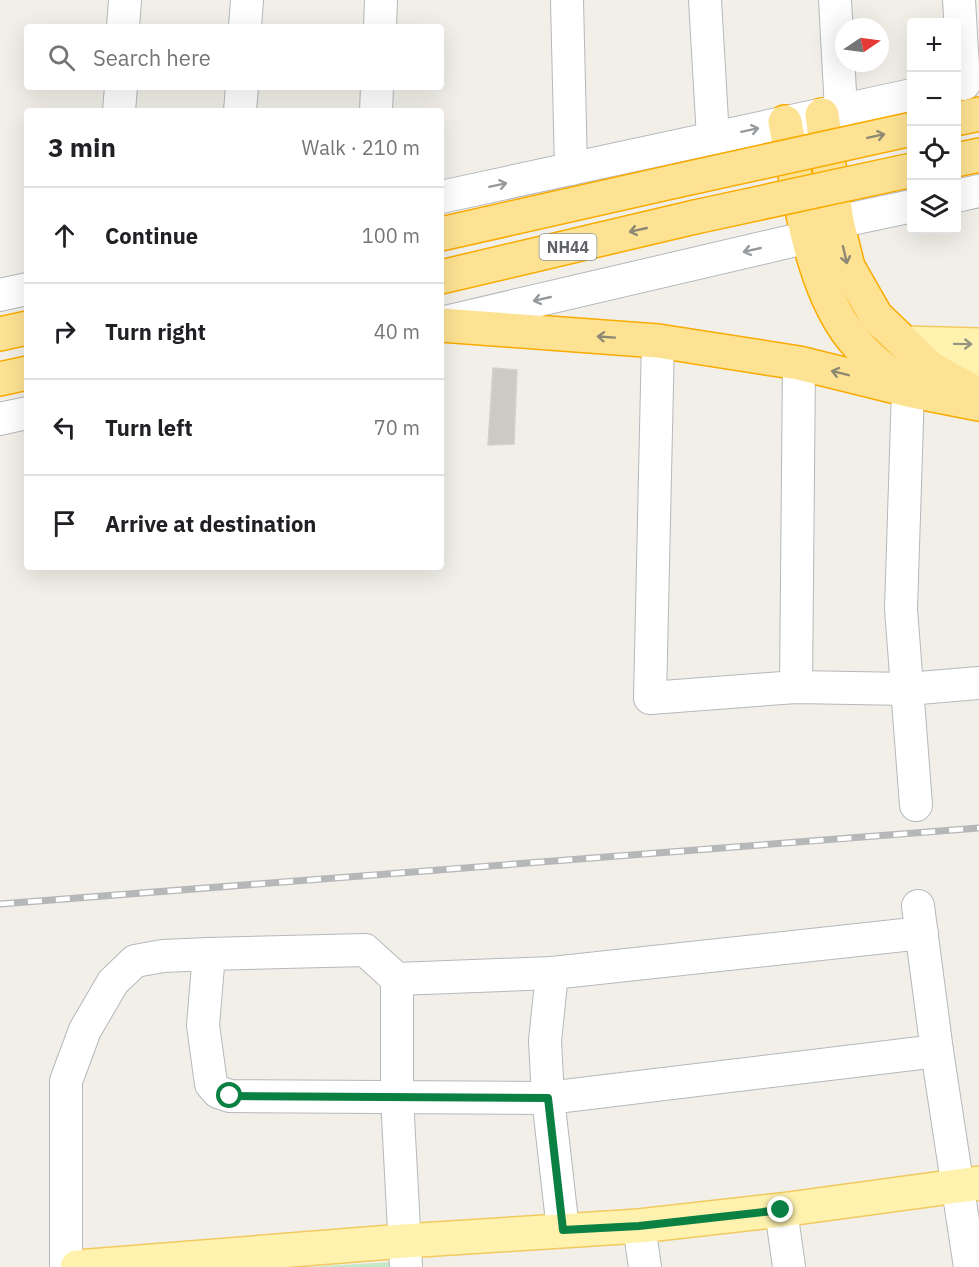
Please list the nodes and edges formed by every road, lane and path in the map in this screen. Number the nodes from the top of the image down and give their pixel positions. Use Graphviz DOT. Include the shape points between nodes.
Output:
graph roads {
  1 [pos="125,0"];
  2 [pos="247,0"];
  3 [pos="381,0"];
  4 [pos="567,0"];
  5 [pos="705,0"];
  6 [pos="835,0"];
  7 [pos="959,0"];
  8 [pos="123,24"];
  9 [pos="245,24"];
  10 [pos="380,24"];
  11 [pos="967,84"];
  12 [pos="121,90"];
  13 [pos="242,90"];
  14 [pos="377,90"];
  15 [pos="907,96"];
  16 [pos="120,108"];
  17 [pos="240,108"];
  18 [pos="376,108"];
  19 [pos="832,112"];
  20 [pos="785,122"];
  21 [pos="907,130"];
  22 [pos="713,138"];
  23 [pos="571,169"];
  24 [pos="907,171"];
  25 [pos="979,191"];
  26 [pos="961,195"];
  27 [pos="444,196"];
  28 [pos="907,207"];
  29 [pos="823,230"];
  30 [pos="444,233"];
  31 [pos="444,276"];
  32 [pos="24,290"];
  33 [pos="0,295"];
  34 [pos="444,323"];
  35 [pos="444,324"];
  36 [pos="24,329"];
  37 [pos="0,334"];
  38 [pos="658,341"];
  39 [pos="904,343"];
  40 [pos="979,345"];
  41 [pos="799,363"];
  42 [pos="979,371"];
  43 [pos="24,374"];
  44 [pos="0,379"];
  45 [pos="919,379"];
  46 [pos="979,395"];
  47 [pos="979,404"];
  48 [pos="24,414"];
  49 [pos="0,419"];
  50 [pos="979,683"];
  51 [pos="796,687"];
  52 [pos="907,689"];
  53 [pos="916,805"];
  54 [pos="208,954"];
  55 [pos="552,973"];
  56 [pos="397,979"];
  57 [pos="937,1051"];
  58 [pos="397,1098"];
  59 [pos="548,1098"];
  60 [pos="969,1184"];
  61 [pos="781,1210"];
  62 [pos="639,1226"];
  63 [pos="563,1230"];
  64 [pos="405,1254"];
  65 [pos="66,1267"];
  66 [pos="77,1267"];
  67 [pos="645,1267"];
  68 [pos="789,1267"];
  69 [pos="970,1267"];
  1 -- 8 [label="street"];
  2 -- 9 [label="street"];
  3 -- 10 [label="street"];
  4 -- 23 [label="street"];
  5 -- 22 [label="street"];
  6 -- 19 [label="street"];
  7 -- 11 [label="street"];
  12 -- 16 [label="street"];
  13 -- 17 [label="street"];
  14 -- 18 [label="street"];
  15 -- 19 [label="street"];
  19 -- 20 [label="street"];
  19 -- 29 [label="highway"];
  22 -- 20 [label="street, one-way"];
  20 -- 29 [label="highway"];
  30 -- 21 [label="highway, NH44, one-way, bridge"];
  22 -- 23 [label="street"];
  27 -- 23 [label="street, one-way"];
  24 -- 31 [label="highway, NH44, one-way, bridge"];
  25 -- 26 [label="street"];
  28 -- 29 [label="street"];
  29 -- 34 [label="street, one-way"];
  29 -- 39 [label="highway, one-way" via="876,316"];
  29 -- 45 [label="highway" via="821,280 838,317 858,346"];
  32 -- 33 [label="street"];
  38 -- 35 [label="highway, one-way"];
  36 -- 37 [label="highway"];
  38 -- 41 [label="highway"];
  38 -- 51 [label="street" via="650,698"];
  39 -- 40 [label="main road, one-way"];
  39 -- 45 [label="highway"];
  45 -- 41 [label="highway, one-way"];
  41 -- 51 [label="street"];
  42 -- 45 [label="main road"];
  43 -- 44 [label="highway"];
  45 -- 46 [label="highway"];
  45 -- 47 [label="highway"];
  45 -- 52 [label="street" via="901,609"];
  48 -- 49 [label="street"];
  50 -- 52 [label="street"];
  51 -- 52 [label="street"];
  52 -- 53 [label="street"];
  54 -- 56 [label="street" via="365,950"];
  54 -- 58 [label="street" via="203,1025 211,1084 218,1092 230,1096"];
  54 -- 65 [label="street" via="135,961 113,982 85,1030 66,1081"];
  55 -- 56 [label="street"];
  55 -- 57 [label="street" via="920,920"];
  55 -- 59 [label="street" via="545,1041"];
  56 -- 58 [label="street"];
  57 -- 59 [label="street"];
  57 -- 60 [label="street"];
  58 -- 59 [label="street"];
  58 -- 64 [label="street"];
  59 -- 63 [label="street"];
  60 -- 61 [label="main road"];
  60 -- 69 [label="street"];
  61 -- 62 [label="main road"];
  61 -- 68 [label="street"];
  62 -- 63 [label="main road"];
  62 -- 67 [label="street"];
  63 -- 64 [label="main road"];
  64 -- 66 [label="main road"];
}
